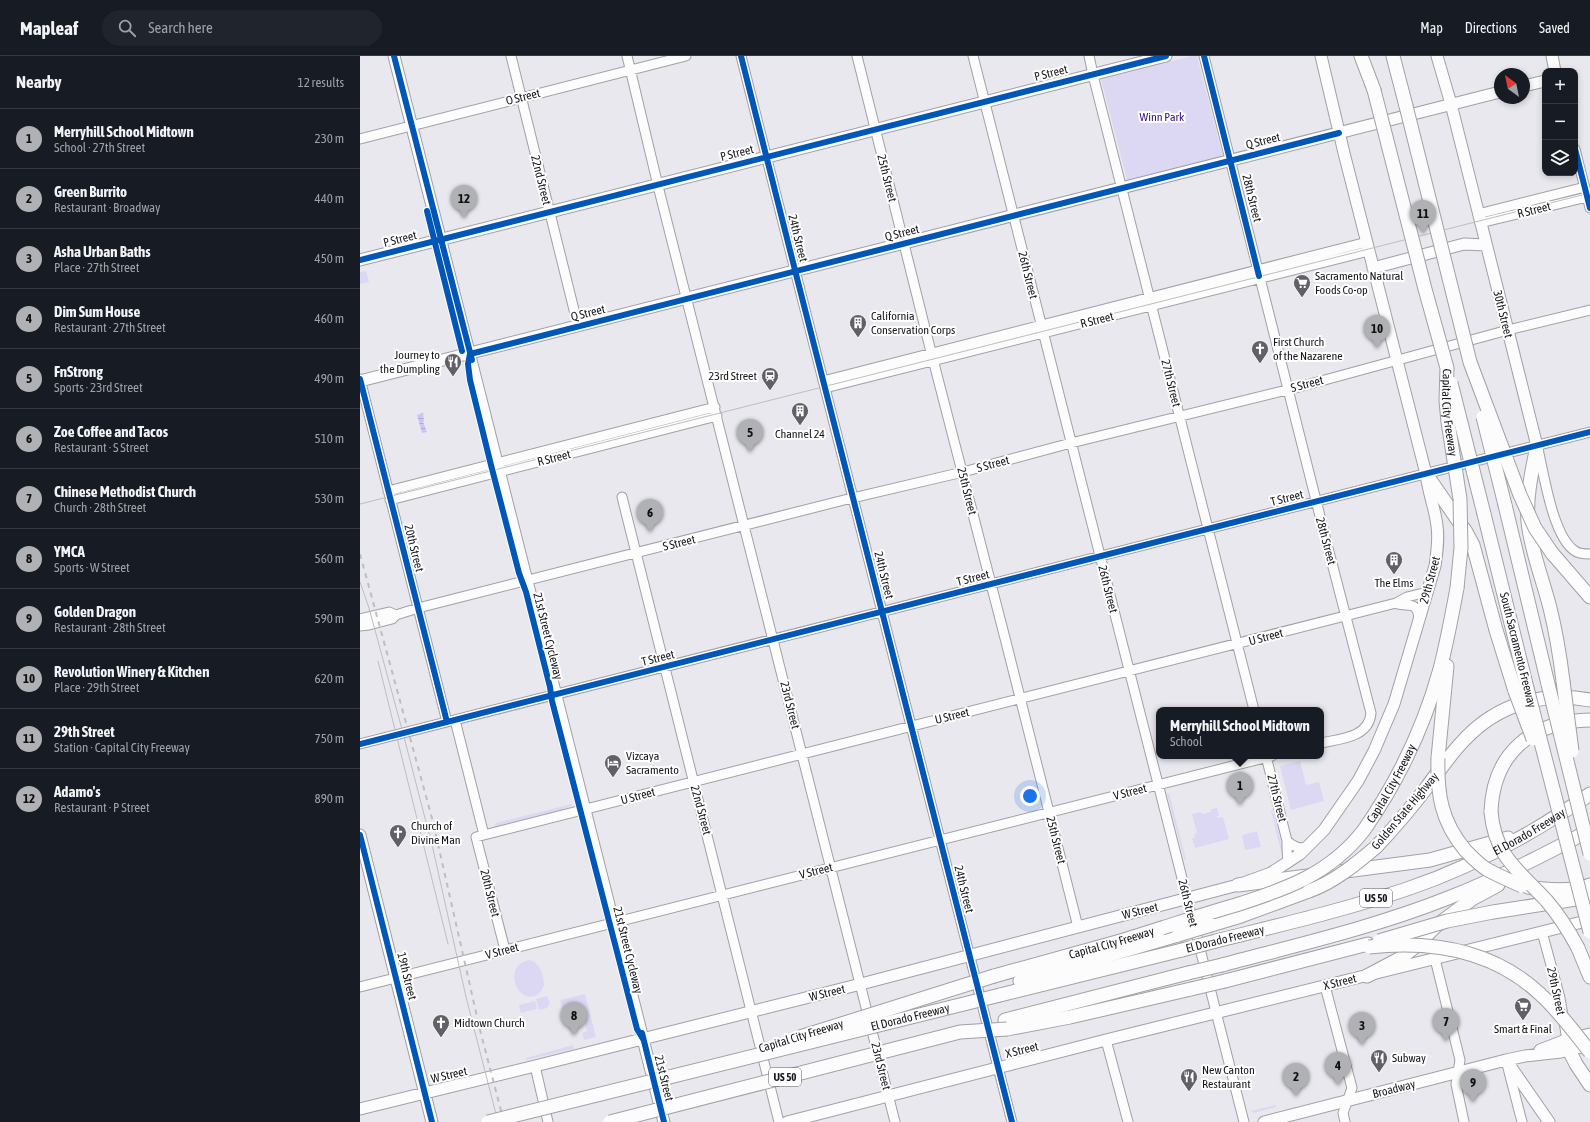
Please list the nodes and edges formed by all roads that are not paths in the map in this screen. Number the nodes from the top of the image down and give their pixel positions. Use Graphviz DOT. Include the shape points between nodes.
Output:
graph roads {
  1 [pos="394,56"];
  2 [pos="511,56"];
  3 [pos="627,56"];
  4 [pos="686,56"];
  5 [pos="742,56"];
  6 [pos="857,56"];
  7 [pos="973,56"];
  8 [pos="1089,56"];
  9 [pos="1166,56"];
  10 [pos="1204,56"];
  11 [pos="1321,56"];
  12 [pos="1361,56"];
  13 [pos="1366,56"];
  14 [pos="1393,56"];
  15 [pos="1402,56"];
  16 [pos="1437,56"];
  17 [pos="1552,56"];
  18 [pos="1554,68"];
  19 [pos="630,70"];
  20 [pos="1093,74"];
  21 [pos="1542,81"];
  22 [pos="1530,84"];
  23 [pos="1374,90"];
  24 [pos="1494,93"];
  25 [pos="521,98"];
  26 [pos="984,101"];
  27 [pos="1451,104"];
  28 [pos="1406,106"];
  29 [pos="412,126"];
  30 [pos="875,130"];
  31 [pos="1339,133"];
  32 [pos="360,139"];
  33 [pos="766,157"];
  34 [pos="1230,161"];
  35 [pos="1578,161"];
  36 [pos="658,184"];
  37 [pos="1122,188"];
  38 [pos="1586,192"];
  39 [pos="1590,208"];
  40 [pos="549,212"];
  41 [pos="1013,216"];
  42 [pos="1479,219"];
  43 [pos="442,240"];
  44 [pos="904,243"];
  45 [pos="1486,246"];
  46 [pos="1368,247"];
  47 [pos="360,260"];
  48 [pos="1373,268"];
  49 [pos="795,271"];
  50 [pos="1259,275"];
  51 [pos="688,299"];
  52 [pos="1151,302"];
  53 [pos="1590,310"];
  54 [pos="578,326"];
  55 [pos="1042,330"];
  56 [pos="1508,330"];
  57 [pos="470,354"];
  58 [pos="933,357"];
  59 [pos="1397,360"];
  60 [pos="1470,362"];
  61 [pos="1447,368"];
  62 [pos="360,380"];
  63 [pos="824,385"];
  64 [pos="1287,389"];
  65 [pos="716,412"];
  66 [pos="1180,416"];
  67 [pos="1590,432"];
  68 [pos="1071,443"];
  69 [pos="1537,446"];
  70 [pos="499,467"];
  71 [pos="963,472"];
  72 [pos="1426,474"];
  73 [pos="389,495"];
  74 [pos="622,497"];
  75 [pos="853,498"];
  76 [pos="1316,502"];
  77 [pos="744,526"];
  78 [pos="1208,530"];
  79 [pos="1552,552"];
  80 [pos="636,554"];
  81 [pos="1590,554"];
  82 [pos="1100,557"];
  83 [pos="527,581"];
  84 [pos="991,585"];
  85 [pos="1427,592"];
  86 [pos="1588,592"];
  87 [pos="1396,603"];
  88 [pos="418,608"];
  89 [pos="882,612"];
  90 [pos="396,615"];
  91 [pos="1346,616"];
  92 [pos="1419,617"];
  93 [pos="360,619"];
  94 [pos="360,626"];
  95 [pos="773,640"];
  96 [pos="1447,640"];
  97 [pos="1238,644"];
  98 [pos="665,668"];
  99 [pos="1129,672"];
  100 [pos="1521,689"];
  101 [pos="556,695"];
  102 [pos="1020,699"];
  103 [pos="1590,700"];
  104 [pos="1253,707"];
  105 [pos="1590,720"];
  106 [pos="451,721"];
  107 [pos="911,726"];
  108 [pos="1324,742"];
  109 [pos="360,744"];
  110 [pos="802,754"];
  111 [pos="1257,759"];
  112 [pos="1269,759"];
  113 [pos="694,782"];
  114 [pos="1158,785"];
  115 [pos="1590,794"];
  116 [pos="1578,807"];
  117 [pos="585,810"];
  118 [pos="1049,812"];
  119 [pos="1590,830"];
  120 [pos="1529,833"];
  121 [pos="360,835"];
  122 [pos="480,836"];
  123 [pos="940,840"];
  124 [pos="1287,841"];
  125 [pos="1308,847"];
  126 [pos="1560,847"];
  127 [pos="1590,854"];
  128 [pos="1288,863"];
  129 [pos="364,865"];
  130 [pos="831,868"];
  131 [pos="1590,885"];
  132 [pos="1238,886"];
  133 [pos="722,895"];
  134 [pos="1590,897"];
  135 [pos="1186,900"];
  136 [pos="1590,920"];
  137 [pos="614,923"];
  138 [pos="1078,927"];
  139 [pos="1542,932"];
  140 [pos="1590,932"];
  141 [pos="1369,946"];
  142 [pos="505,950"];
  143 [pos="969,956"];
  144 [pos="1435,959"];
  145 [pos="1367,976"];
  146 [pos="1590,977"];
  147 [pos="396,978"];
  148 [pos="861,984"];
  149 [pos="997,986"];
  150 [pos="1325,986"];
  151 [pos="360,987"];
  152 [pos="752,1011"];
  153 [pos="1216,1014"];
  154 [pos="1006,1024"];
  155 [pos="1590,1034"];
  156 [pos="841,1035"];
  157 [pos="643,1039"];
  158 [pos="1106,1040"];
  159 [pos="1568,1045"];
  160 [pos="1590,1045"];
  161 [pos="1590,1052"];
  162 [pos="1506,1060"];
  163 [pos="534,1066"];
  164 [pos="998,1068"];
  165 [pos="1458,1073"];
  166 [pos="668,1078"];
  167 [pos="1590,1084"];
  168 [pos="1528,1090"];
  169 [pos="425,1092"];
  170 [pos="889,1096"];
  171 [pos="1515,1096"];
  172 [pos="1348,1100"];
  173 [pos="360,1109"];
  174 [pos="432,1122"];
  175 [pos="488,1122"];
  176 [pos="548,1122"];
  177 [pos="610,1122"];
  178 [pos="664,1122"];
  179 [pos="779,1122"];
  180 [pos="787,1122"];
  181 [pos="895,1122"];
  182 [pos="1012,1122"];
  183 [pos="1128,1122"];
  184 [pos="1244,1122"];
  185 [pos="1264,1122"];
  186 [pos="1345,1122"];
  187 [pos="1464,1122"];
  188 [pos="1522,1122"];
  189 [pos="1549,1122"];
  1 -- 29 [label="main road, 21st Street"];
  2 -- 25 [label="street, 22nd Street"];
  3 -- 19 [label="street, 23rd Street"];
  4 -- 19 [label="street, O Street"];
  5 -- 33 [label="street, 24th Street"];
  6 -- 30 [label="street, 25th Street"];
  7 -- 26 [label="street, 26th Street"];
  8 -- 20 [label="street, 27th Street"];
  9 -- 20 [label="main road, P Street"];
  10 -- 34 [label="street, 28th Street"];
  11 -- 31 [label="main road, 29th Street"];
  12 -- 23 [label="highway"];
  13 -- 23 [label="highway, Capital City Freeway"];
  14 -- 28 [label="highway, Capital City Freeway"];
  15 -- 28 [label="highway"];
  16 -- 27 [label="main road, 30th Street"];
  17 -- 18 [label="main road"];
  19 -- 25 [label="street, O Street"];
  19 -- 36 [label="street, 23rd Street"];
  20 -- 26 [label="main road, P Street"];
  20 -- 37 [label="street, 27th Street"];
  21 -- 22 [label="main road"];
  23 -- 61 [label="highway, Capital City Freeway, bridge"];
  24 -- 27 [label="main road, Q Street"];
  25 -- 29 [label="street, O Street"];
  25 -- 40 [label="street, 22nd Street"];
  26 -- 30 [label="main road, P Street"];
  26 -- 41 [label="street, 26th Street"];
  27 -- 31 [label="main road, Q Street"];
  27 -- 42 [label="main road, 30th Street"];
  28 -- 60 [label="highway, Capital City Freeway, bridge"];
  29 -- 32 [label="street, O Street"];
  29 -- 43 [label="main road, 21st Street"];
  30 -- 33 [label="main road, P Street"];
  30 -- 44 [label="street, 25th Street"];
  31 -- 34 [label="main road, Q Street"];
  31 -- 46 [label="main road, 29th Street"];
  33 -- 36 [label="main road, P Street"];
  33 -- 49 [label="street, 24th Street"];
  34 -- 37 [label="main road, Q Street"];
  34 -- 50 [label="street, 28th Street"];
  35 -- 38 [label="street"];
  36 -- 40 [label="main road, P Street"];
  36 -- 51 [label="street, 23rd Street"];
  37 -- 41 [label="main road, Q Street"];
  37 -- 52 [label="street, 27th Street"];
  38 -- 39 [label="street"];
  38 -- 42 [label="street, R Street"];
  40 -- 43 [label="main road, P Street"];
  40 -- 54 [label="street, 22nd Street"];
  41 -- 44 [label="main road, Q Street"];
  41 -- 55 [label="street, 26th Street"];
  42 -- 45 [label="main road, 30th Street"];
  43 -- 47 [label="main road, P Street"];
  43 -- 57 [label="main road, 21st Street"];
  44 -- 49 [label="main road, Q Street"];
  44 -- 58 [label="street, 25th Street"];
  45 -- 48 [label="main road" via="1464,244"];
  45 -- 56 [label="main road, 30th Street"];
  46 -- 48 [label="main road, 29th Street"];
  46 -- 50 [label="street, R Street"];
  48 -- 59 [label="main road, 29th Street"];
  49 -- 51 [label="main road, Q Street"];
  49 -- 63 [label="street, 24th Street"];
  50 -- 52 [label="street, R Street"];
  50 -- 64 [label="street, 28th Street"];
  51 -- 54 [label="main road, Q Street"];
  51 -- 65 [label="street, 23rd Street"];
  52 -- 55 [label="street, R Street"];
  52 -- 66 [label="street, 27th Street"];
  53 -- 56 [label="street, S Street"];
  54 -- 57 [label="main road, Q Street"];
  55 -- 58 [label="street, R Street"];
  55 -- 68 [label="street, 26th Street"];
  56 -- 59 [label="street, S Street"];
  56 -- 69 [label="main road, 30th Street"];
  57 -- 62 [label="main road, Q Street"];
  57 -- 70 [label="main road, 21st Street"];
  58 -- 63 [label="street, R Street"];
  58 -- 71 [label="street, 25th Street"];
  59 -- 64 [label="street, S Street"];
  59 -- 72 [label="main road, 29th Street"];
  60 -- 79 [label="highway, Capital City Freeway, bridge" via="1520,495 1535,528"];
  60 -- 116 [label="highway, South Sacramento Freeway, bridge"];
  61 -- 96 [label="highway, Capital City Freeway, bridge" via="1446,401 1459,486 1461,548 1457,588"];
  61 -- 100 [label="highway, South Sacramento Freeway, bridge" via="1484,514"];
  62 -- 73 [label="street, 20th Street"];
  63 -- 75 [label="street, 24th Street"];
  64 -- 66 [label="street, S Street"];
  64 -- 76 [label="street, 28th Street"];
  65 -- 70 [label="street, R Street"];
  65 -- 77 [label="street, 23rd Street"];
  66 -- 68 [label="street, S Street"];
  66 -- 78 [label="street, 27th Street"];
  67 -- 69 [label="street, T Street"];
  68 -- 71 [label="street, S Street"];
  68 -- 82 [label="street, 26th Street"];
  69 -- 72 [label="street, T Street"];
  69 -- 81 [label="street, 30th Street" via="1557,527 1575,551"];
  69 -- 116 [label="highway, bridge" via="1528,494 1528,522 1552,615 1563,681"];
  70 -- 73 [label="street, R Street"];
  70 -- 83 [label="main road, 21st Street"];
  71 -- 75 [label="street, S Street"];
  71 -- 84 [label="street, 25th Street"];
  72 -- 76 [label="street, T Street"];
  72 -- 85 [label="main road, 29th Street" via="1438,538 1435,566"];
  72 -- 100 [label="highway" via="1473,545 1496,630"];
  73 -- 88 [label="street, 20th Street"];
  74 -- 80 [label="street, 22nd Street"];
  75 -- 77 [label="street, S Street"];
  75 -- 89 [label="street, 24th Street"];
  76 -- 78 [label="street, T Street"];
  76 -- 91 [label="street, 28th Street"];
  77 -- 80 [label="street, S Street"];
  77 -- 95 [label="street, 23rd Street"];
  78 -- 82 [label="street, T Street"];
  78 -- 97 [label="street, 27th Street"];
  79 -- 86 [label="highway"];
  79 -- 86 [label="highway, Capital City Freeway" via="1576,582"];
  80 -- 83 [label="street, S Street"];
  80 -- 98 [label="street, 22nd Street"];
  82 -- 84 [label="street, T Street"];
  82 -- 99 [label="street, 26th Street"];
  83 -- 88 [label="street, S Street"];
  83 -- 101 [label="main road, 21st Street"];
  84 -- 89 [label="street, T Street"];
  84 -- 102 [label="street, 25th Street"];
  85 -- 87 [label="street, U Street"];
  85 -- 92 [label="main road, 29th Street"];
  87 -- 91 [label="street, U Street"];
  87 -- 92 [label="street" via="1414,606"];
  88 -- 90 [label="street, S Street"];
  88 -- 106 [label="street, 20th Street"];
  89 -- 95 [label="street, T Street"];
  89 -- 107 [label="street, 24th Street"];
  90 -- 93 [label="street, S Street" via="389,612"];
  90 -- 94 [label="street, S Street" via="392,619"];
  91 -- 97 [label="street, U Street"];
  91 -- 108 [label="street, 28th Street" via="1371,716 1364,730"];
  92 -- 125 [label="main road, 29th Street" via="1394,704 1374,751 1348,797"];
  95 -- 98 [label="street, T Street"];
  95 -- 110 [label="street, 23rd Street"];
  96 -- 131 [label="highway, bridge" via="1437,784 1442,808 1459,842 1488,870 1522,886 1560,890"];
  96 -- 149 [label="highway, Capital City Freeway, bridge" via="1428,707 1413,745 1364,830 1340,855 1306,879 1274,892 1124,940"];
  97 -- 99 [label="street, U Street"];
  97 -- 104 [label="street, 27th Street"];
  98 -- 101 [label="street, T Street"];
  98 -- 113 [label="street, 22nd Street"];
  99 -- 102 [label="street, U Street"];
  99 -- 114 [label="street, 26th Street"];
  100 -- 140 [label="highway, South Sacramento Freeway, bridge" via="1560,814"];
  101 -- 106 [label="street, T Street"];
  101 -- 117 [label="main road, 21st Street"];
  102 -- 107 [label="street, U Street"];
  102 -- 118 [label="street, 25th Street"];
  103 -- 149 [label="highway, Golden State Highway, bridge" via="1560,696 1541,698 1508,708 1488,719 1462,742 1403,818 1376,847 1336,878 1309,891 1241,916"];
  105 -- 146 [label="highway, bridge" via="1547,728 1516,747 1507,757 1495,780 1491,800 1495,838 1502,852 1569,930"];
  106 -- 109 [label="street, T Street"];
  106 -- 122 [label="street, 20th Street"];
  107 -- 110 [label="street, U Street"];
  107 -- 123 [label="street, 24th Street"];
  110 -- 113 [label="street, U Street"];
  110 -- 130 [label="street, 23rd Street"];
  111 -- 114 [label="street, V Street"];
  112 -- 124 [label="street, 27th Street"];
  113 -- 117 [label="street, U Street"];
  113 -- 133 [label="street, 22nd Street"];
  114 -- 118 [label="street, V Street"];
  114 -- 135 [label="street, 26th Street"];
  115 -- 120 [label="highway, El Dorado Freeway / US 50"];
  116 -- 127 [label="highway, South Sacramento Freeway, bridge"];
  117 -- 122 [label="street, U Street"];
  117 -- 137 [label="main road, 21st Street"];
  118 -- 123 [label="street, V Street"];
  118 -- 138 [label="street, 25th Street"];
  119 -- 126 [label="highway, El Dorado Freeway / US 50"];
  120 -- 132 [label="highway" via="1430,860"];
  120 -- 149 [label="highway, El Dorado Freeway / US 50, bridge" via="1461,867 1408,888 1344,908 1182,950"];
  121 -- 129 [label="main road, 19th Street"];
  122 -- 142 [label="street, 20th Street"];
  123 -- 130 [label="street, V Street"];
  123 -- 143 [label="street, 24th Street"];
  124 -- 125 [label="street" via="1298,848"];
  124 -- 128 [label="street, 27th Street"];
  125 -- 128 [label="main road, 29th Street"];
  126 -- 145 [label="highway" via="1507,881 1472,899 1436,926 1406,954"];
  126 -- 154 [label="highway, El Dorado Freeway / US 50, bridge" via="1448,899 1395,917"];
  128 -- 132 [label="main road, W Street"];
  129 -- 147 [label="main road, 19th Street"];
  130 -- 133 [label="street, V Street"];
  130 -- 148 [label="street, 23rd Street"];
  132 -- 135 [label="main road, W Street"];
  133 -- 137 [label="street, V Street"];
  133 -- 152 [label="street, 22nd Street"];
  134 -- 141 [label="highway, bridge" via="1432,924"];
  135 -- 138 [label="main road, W Street"];
  135 -- 153 [label="street, 26th Street"];
  136 -- 139 [label="main road, X Street"];
  137 -- 142 [label="street, V Street"];
  137 -- 157 [label="main road, 21st Street"];
  138 -- 143 [label="main road, W Street"];
  139 -- 144 [label="main road, X Street"];
  139 -- 159 [label="street, 29th Street" via="1560,998"];
  141 -- 154 [label="highway, bridge" via="1070,1017"];
  141 -- 161 [label="highway, bridge" via="1416,944 1441,947 1492,962 1518,976 1541,994"];
  142 -- 147 [label="street, V Street"];
  143 -- 148 [label="main road, W Street"];
  143 -- 164 [label="street, 24th Street"];
  144 -- 145 [label="main road, X Street"];
  144 -- 165 [label="street" via="1460,1060"];
  145 -- 150 [label="main road, X Street"];
  147 -- 151 [label="street, V Street"];
  147 -- 169 [label="main road, 19th Street"];
  148 -- 152 [label="main road, W Street"];
  148 -- 170 [label="street, 23rd Street"];
  149 -- 156 [label="highway, El Dorado Freeway / US 50, bridge"];
  149 -- 166 [label="highway, Capital City Freeway, bridge"];
  150 -- 153 [label="main road, X Street"];
  150 -- 172 [label="street" via="1352,1088"];
  152 -- 157 [label="main road, W Street"];
  152 -- 179 [label="street, 22nd Street"];
  153 -- 158 [label="main road, X Street"];
  153 -- 184 [label="street, 26th Street"];
  154 -- 177 [label="highway, US 50, bridge" via="960,1032"];
  155 -- 159 [label="main road, Broadway"];
  156 -- 166 [label="highway, Capital City Freeway / US 50, bridge"];
  157 -- 163 [label="main road, W Street"];
  157 -- 178 [label="main road, 21st Street"];
  158 -- 164 [label="main road, X Street"];
  158 -- 183 [label="street"];
  159 -- 160 [label="main road, Broadway"];
  159 -- 162 [label="main road, Broadway"];
  159 -- 167 [label="highway" via="1576,1064"];
  162 -- 165 [label="main road, Broadway"];
  162 -- 168 [label="main road"];
  162 -- 171 [label="street"];
  163 -- 169 [label="main road, W Street"];
  163 -- 176 [label="street"];
  164 -- 170 [label="main road, X Street"];
  164 -- 182 [label="street, 24th Street"];
  165 -- 172 [label="main road, Broadway"];
  165 -- 187 [label="street" via="1456,1084"];
  166 -- 175 [label="highway, Capital City Freeway, bridge"];
  168 -- 171 [label="street"];
  168 -- 189 [label="main road"];
  169 -- 173 [label="main road, W Street"];
  169 -- 174 [label="main road, 19th Street"];
  170 -- 180 [label="main road, X Street"];
  170 -- 181 [label="street, 23rd Street"];
  171 -- 188 [label="street"];
  172 -- 185 [label="main road, Broadway"];
  172 -- 186 [label="street" via="1343,1113"];
}
